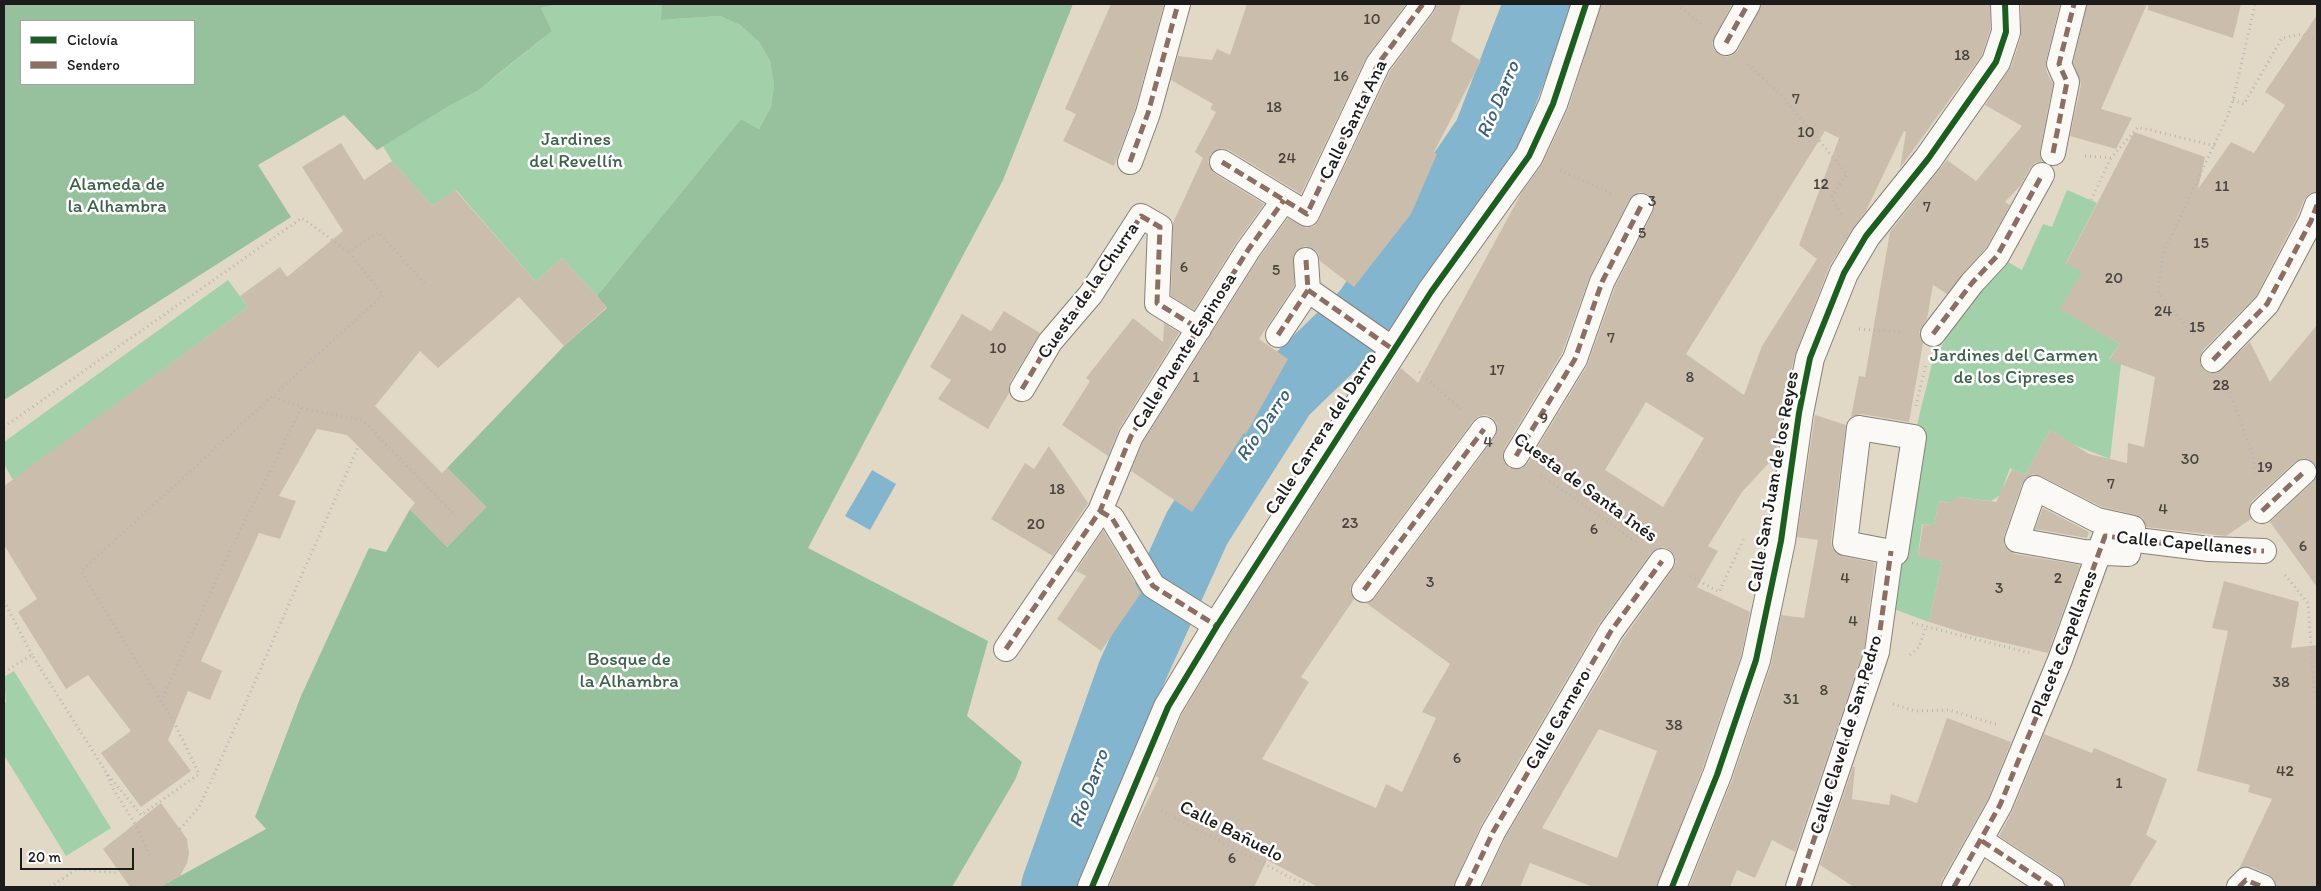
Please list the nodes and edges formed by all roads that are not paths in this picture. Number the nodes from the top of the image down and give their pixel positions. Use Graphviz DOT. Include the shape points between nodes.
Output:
graph roads {
  1 [pos="1178,4"];
  2 [pos="1423,4"];
  3 [pos="1586,4"];
  4 [pos="1748,4"];
  5 [pos="2005,4"];
  6 [pos="2074,4"];
  7 [pos="1726,43"];
  8 [pos="2053,153"];
  9 [pos="1130,162"];
  10 [pos="1222,162"];
  11 [pos="2042,175"];
  12 [pos="1284,200"];
  13 [pos="1641,206"];
  14 [pos="2315,217"];
  15 [pos="1306,260"];
  16 [pos="1317,296"];
  17 [pos="1199,329"];
  18 [pos="1933,334"];
  19 [pos="1278,335"];
  20 [pos="1389,346"];
  21 [pos="2213,360"];
  22 [pos="1022,389"];
  23 [pos="1484,429"];
  24 [pos="1516,456"];
  25 [pos="2304,472"];
  26 [pos="1100,511"];
  27 [pos="2262,511"];
  28 [pos="2131,540"];
  29 [pos="2102,544"];
  30 [pos="2264,551"];
  31 [pos="1891,552"];
  32 [pos="1662,561"];
  33 [pos="1364,590"];
  34 [pos="1206,619"];
  35 [pos="1006,649"];
  36 [pos="1982,841"];
  37 [pos="1092,887"];
  38 [pos="1467,887"];
  39 [pos="1672,887"];
  40 [pos="1798,887"];
  41 [pos="1954,887"];
  42 [pos="2052,887"];
  43 [pos="2239,887"];
  44 [pos="2263,887"];
  1 -- 9 [label="street" via="1148,113"];
  2 -- 12 [label="street, Calle Santa Ana" via="1378,64 1307,214"];
  3 -- 20 [label="street, Calle Carrera del Darro" via="1553,104 1529,156"];
  4 -- 7 [label="street"];
  5 -- 39 [label="street, Calle San Juan de los Reyes" via="2006,32 1996,62 1928,159 1866,236 1841,278 1810,358 1781,541 1756,660 1721,767"];
  6 -- 8 [label="street" via="2060,64 2067,82"];
  10 -- 12 [label="street"];
  11 -- 18 [label="street" via="1998,256 1972,283"];
  12 -- 17 [label="street, Calle Puente Espinosa" via="1248,250"];
  13 -- 24 [label="street" via="1602,282 1575,359"];
  14 -- 21 [label="street" via="2267,304"];
  15 -- 16 [label="street"];
  16 -- 19 [label="street"];
  16 -- 20 [label="street"];
  17 -- 22 [label="street, Cuesta de la Churra" via="1157,303 1160,227 1141,216 1091,294 1050,342"];
  17 -- 26 [label="street, Calle Puente Espinosa" via="1132,436"];
  20 -- 34 [label="street, Calle Carrera del Darro"];
  23 -- 33 [label="street"];
  25 -- 27 [label="street"];
  26 -- 34 [label="street" via="1112,518 1153,586"];
  26 -- 35 [label="street, Calle Puente Espinosa"];
  28 -- 29 [label="street, Calle Capellanes"];
  28 -- 29 [label="street, Placeta Capellanes" via="2133,528 2097,520 2035,488 2017,540 2084,552"];
  28 -- 30 [label="street, Calle Capellanes"];
  29 -- 36 [label="street, Placeta Capellanes" via="2030,735"];
  31 -- 31 [label="street, Calle Clavel de San Pedro" via="1845,543 1859,428 1914,437 1896,553"];
  31 -- 40 [label="street, Calle Clavel de San Pedro" via="1877,652"];
  32 -- 38 [label="street, Calle Carnero" via="1611,631 1494,832"];
  34 -- 37 [label="street, Calle Carrera del Darro"];
  36 -- 41 [label="street, Placeta Capellanes"];
  36 -- 42 [label="street"];
  43 -- 44 [label="street" via="2246,880"];
}
